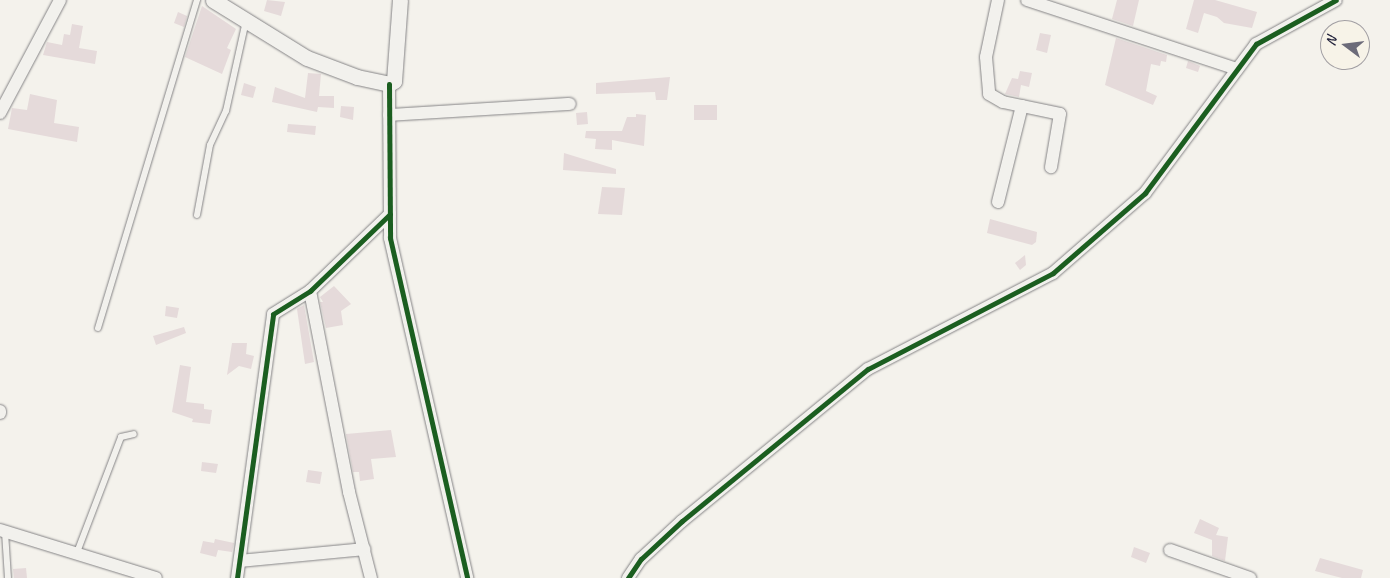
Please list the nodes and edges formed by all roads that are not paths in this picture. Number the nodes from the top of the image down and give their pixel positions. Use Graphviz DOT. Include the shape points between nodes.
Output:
graph roads {
  1 [pos="60,0"];
  2 [pos="197,0"];
  3 [pos="213,0"];
  4 [pos="400,0"];
  5 [pos="998,0"];
  6 [pos="1027,0"];
  7 [pos="1336,0"];
  8 [pos="246,20"];
  9 [pos="1237,69"];
  10 [pos="389,84"];
  11 [pos="570,104"];
  12 [pos="1022,106"];
  13 [pos="0,113"];
  14 [pos="389,115"];
  15 [pos="1051,167"];
  16 [pos="998,202"];
  17 [pos="390,214"];
  18 [pos="197,215"];
  19 [pos="310,291"];
  20 [pos="98,328"];
  21 [pos="134,434"];
  22 [pos="2,531"];
  23 [pos="364,549"];
  24 [pos="1170,550"];
  25 [pos="76,554"];
  26 [pos="240,561"];
  27 [pos="142,576"];
  28 [pos="8,578"];
  29 [pos="156,578"];
  30 [pos="237,578"];
  31 [pos="372,578"];
  32 [pos="467,578"];
  33 [pos="628,578"];
  34 [pos="1250,578"];
  1 -- 13 [label="street"];
  2 -- 20 [label="lane"];
  3 -- 8 [label="street"];
  4 -- 10 [label="street" via="394,81"];
  5 -- 12 [label="street" via="986,56 988,94 1003,102"];
  6 -- 9 [label="street"];
  7 -- 9 [label="street" via="1256,44"];
  8 -- 10 [label="street" via="308,58 357,77"];
  8 -- 18 [label="lane" via="226,111 210,145"];
  9 -- 33 [label="street" via="1145,193 1053,272 868,369 682,521 641,559"];
  10 -- 14 [label="street"];
  11 -- 14 [label="street"];
  12 -- 15 [label="street" via="1060,114"];
  12 -- 16 [label="street"];
  14 -- 17 [label="street"];
  17 -- 19 [label="street"];
  17 -- 32 [label="street" via="390,238"];
  19 -- 23 [label="street"];
  19 -- 26 [label="street" via="273,314"];
  21 -- 25 [label="lane" via="122,437"];
  22 -- 25 [label="street"];
  22 -- 28 [label="lane"];
  23 -- 26 [label="street"];
  23 -- 31 [label="street"];
  24 -- 34 [label="street"];
  25 -- 27 [label="street"];
  26 -- 30 [label="street"];
  27 -- 29 [label="street"];
}
